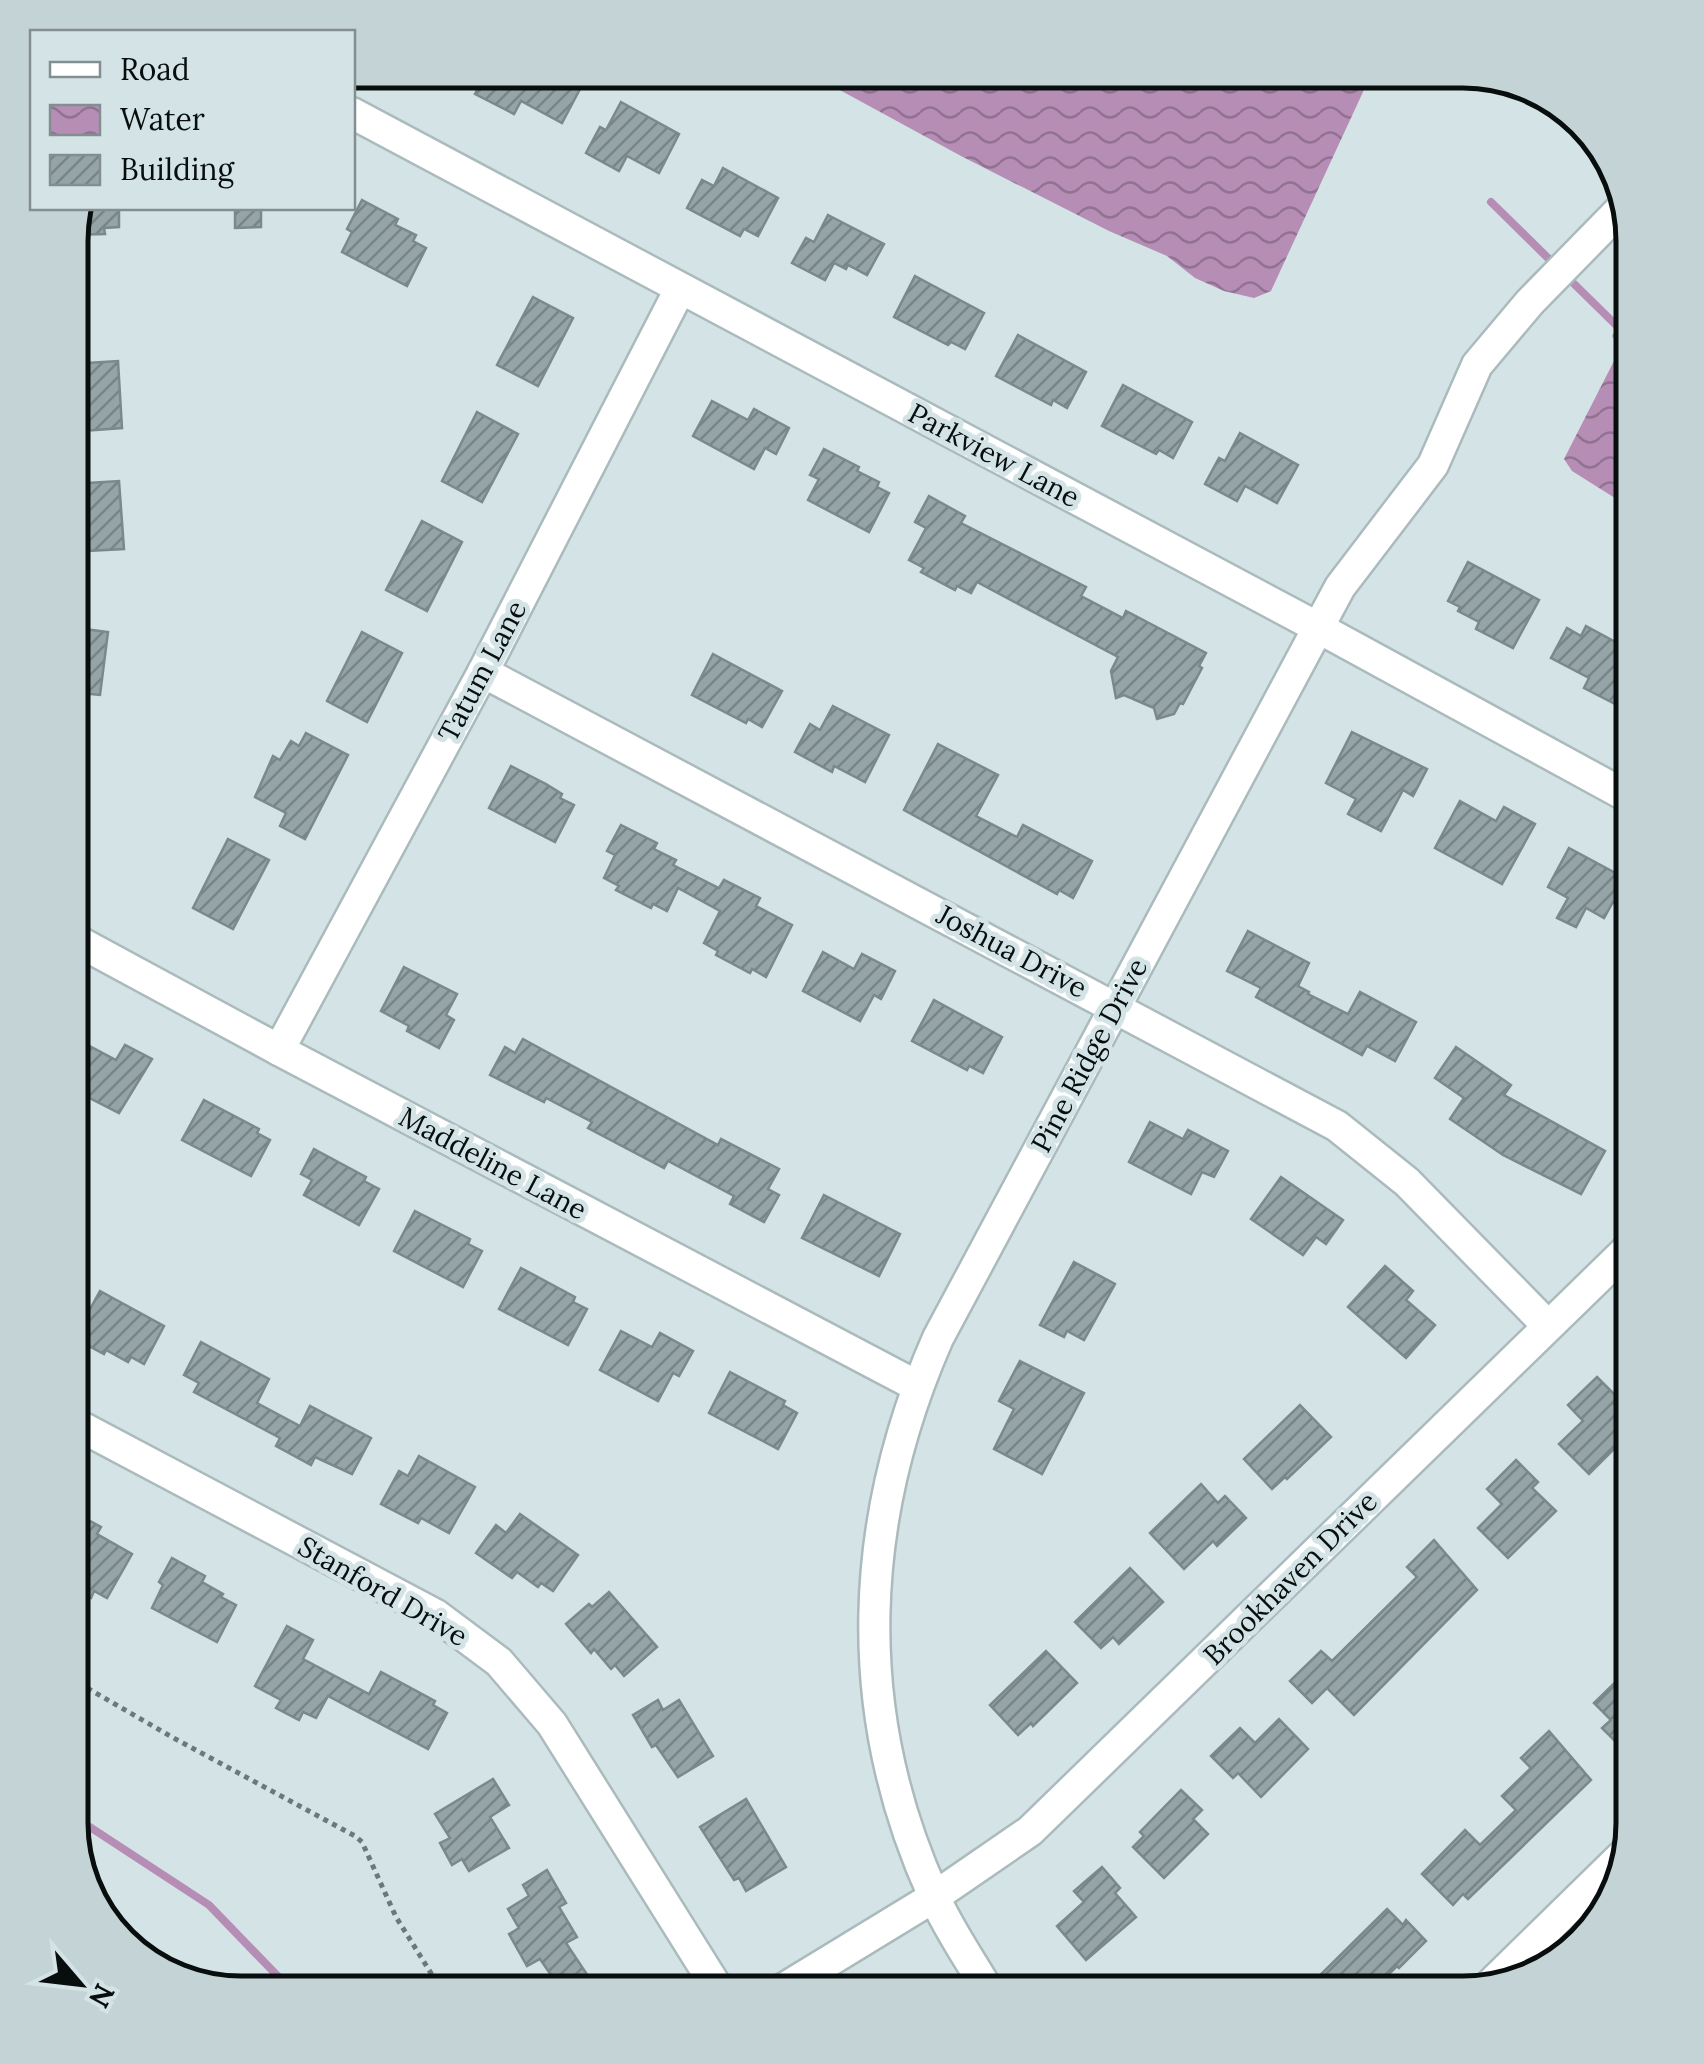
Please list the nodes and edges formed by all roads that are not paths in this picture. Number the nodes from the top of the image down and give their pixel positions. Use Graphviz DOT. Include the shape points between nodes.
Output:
graph roads {
  1 [pos="355,116"];
  2 [pos="1614,215"];
  3 [pos="680,289"];
  4 [pos="1317,626"];
  5 [pos="483,672"];
  6 [pos="1616,790"];
  7 [pos="88,946"];
  8 [pos="1115,1006"];
  9 [pos="279,1050"];
  10 [pos="1616,1260"];
  11 [pos="1548,1325"];
  12 [pos="917,1386"];
  13 [pos="87,1430"];
  14 [pos="1609,1868"];
  15 [pos="934,1897"];
  16 [pos="1506,1970"];
  17 [pos="710,1976"];
  18 [pos="805,1976"];
  19 [pos="980,1976"];
  1 -- 3 [label="street, Parkview Lane"];
  2 -- 4 [label="street, Pine Ridge Drive" via="1477,365 1433,465"];
  3 -- 4 [label="street, Parkview Lane"];
  3 -- 5 [label="street, Tatum Lane"];
  4 -- 6 [label="street, Parkview Lane"];
  4 -- 8 [label="street, Pine Ridge Drive"];
  5 -- 8 [label="street, Joshua Drive"];
  5 -- 9 [label="street, Tatum Lane"];
  7 -- 9 [label="street, Maddeline Lane"];
  8 -- 11 [label="street, Joshua Drive" via="1358,1140"];
  8 -- 12 [label="street, Pine Ridge Drive"];
  9 -- 12 [label="street, Maddeline Lane"];
  10 -- 11 [label="street, Brookhaven Drive"];
  11 -- 15 [label="street, Brookhaven Drive" via="1030,1830"];
  12 -- 15 [label="street, Pine Ridge Drive" via="879,1543 873,1649 890,1771"];
  13 -- 17 [label="street, Stanford Drive" via="436,1616 498,1662 552,1724"];
  14 -- 16 [label="street"];
  15 -- 18 [label="street"];
  15 -- 19 [label="street, Pine Ridge Drive"];
}
